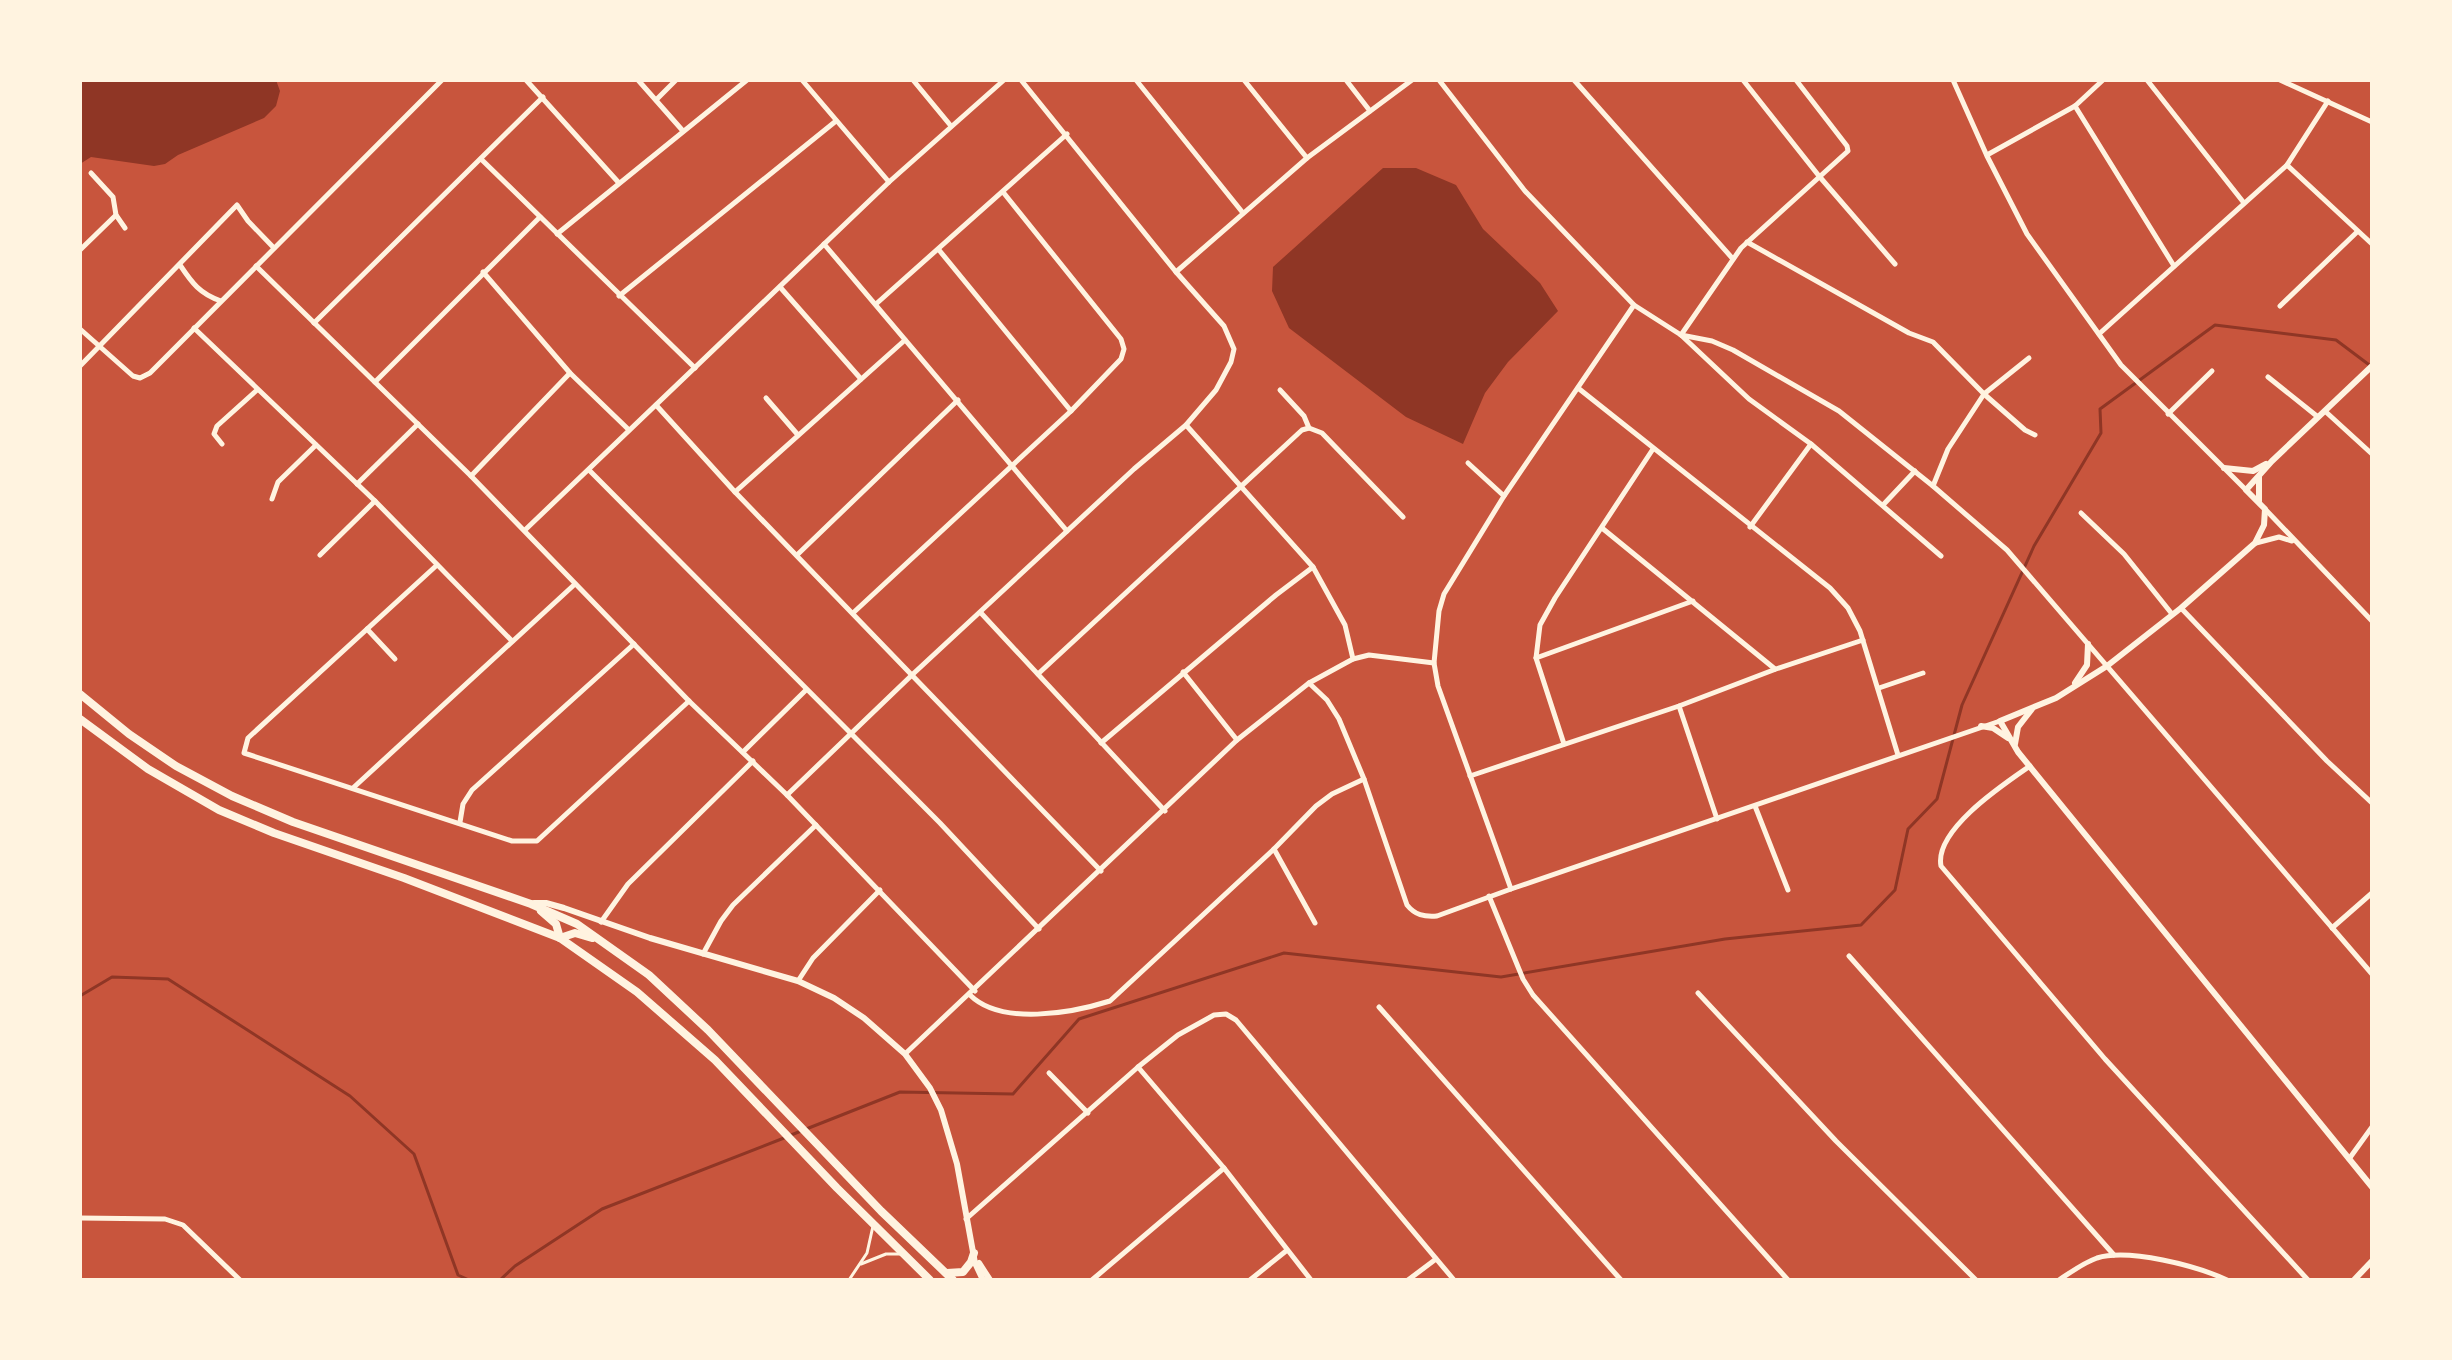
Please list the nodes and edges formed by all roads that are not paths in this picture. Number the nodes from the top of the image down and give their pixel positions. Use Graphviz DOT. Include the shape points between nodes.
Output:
graph roads {
  1 [pos="442,80"];
  2 [pos="526,80"];
  3 [pos="638,80"];
  4 [pos="676,80"];
  5 [pos="747,80"];
  6 [pos="802,80"];
  7 [pos="913,80"];
  8 [pos="1004,80"];
  9 [pos="1021,80"];
  10 [pos="1136,80"];
  11 [pos="1244,80"];
  12 [pos="1346,80"];
  13 [pos="1412,80"];
  14 [pos="1439,80"];
  15 [pos="1574,80"];
  16 [pos="1743,80"];
  17 [pos="1796,80"];
  18 [pos="1953,80"];
  19 [pos="2103,80"];
  20 [pos="2147,80"];
  21 [pos="2280,80"];
  22 [pos="543,97"];
  23 [pos="657,99"];
  24 [pos="2328,101"];
  25 [pos="2075,106"];
  26 [pos="1370,111"];
  27 [pos="836,121"];
  28 [pos="2372,122"];
  29 [pos="951,126"];
  30 [pos="683,131"];
  31 [pos="1067,134"];
  32 [pos="1987,156"];
  33 [pos="1307,158"];
  34 [pos="481,159"];
  35 [pos="2287,165"];
  36 [pos="91,173"];
  37 [pos="1819,176"];
  38 [pos="889,182"];
  39 [pos="619,183"];
  40 [pos="1003,192"];
  41 [pos="2244,203"];
  42 [pos="1243,213"];
  43 [pos="116,215"];
  44 [pos="540,217"];
  45 [pos="125,228"];
  46 [pos="2357,232"];
  47 [pos="557,234"];
  48 [pos="1747,242"];
  49 [pos="824,244"];
  50 [pos="2372,244"];
  51 [pos="274,248"];
  52 [pos="80,250"];
  53 [pos="939,250"];
  54 [pos="1733,259"];
  55 [pos="1895,264"];
  56 [pos="180,265"];
  57 [pos="256,266"];
  58 [pos="2174,266"];
  59 [pos="483,272"];
  60 [pos="1176,272"];
  61 [pos="779,287"];
  62 [pos="619,296"];
  63 [pos="221,301"];
  64 [pos="876,304"];
  65 [pos="1634,305"];
  66 [pos="2280,306"];
  67 [pos="314,323"];
  68 [pos="194,328"];
  69 [pos="80,329"];
  70 [pos="2099,334"];
  71 [pos="1681,335"];
  72 [pos="905,340"];
  73 [pos="99,348"];
  74 [pos="2029,358"];
  75 [pos="80,366"];
  76 [pos="2372,366"];
  77 [pos="695,368"];
  78 [pos="2212,371"];
  79 [pos="570,373"];
  80 [pos="2268,377"];
  81 [pos="861,379"];
  82 [pos="375,382"];
  83 [pos="1578,388"];
  84 [pos="257,390"];
  85 [pos="1280,390"];
  86 [pos="1984,394"];
  87 [pos="766,398"];
  88 [pos="958,400"];
  89 [pos="656,405"];
  90 [pos="1071,411"];
  91 [pos="2326,412"];
  92 [pos="2168,414"];
  93 [pos="2319,418"];
  94 [pos="418,424"];
  95 [pos="1186,425"];
  96 [pos="1306,429"];
  97 [pos="629,430"];
  98 [pos="798,435"];
  99 [pos="2035,435"];
  100 [pos="222,444"];
  101 [pos="1811,444"];
  102 [pos="316,445"];
  103 [pos="1653,449"];
  104 [pos="2372,454"];
  105 [pos="2272,461"];
  106 [pos="1468,463"];
  107 [pos="1011,465"];
  108 [pos="2224,468"];
  109 [pos="589,470"];
  110 [pos="1915,471"];
  111 [pos="471,476"];
  112 [pos="2259,477"];
  113 [pos="357,484"];
  114 [pos="1933,486"];
  115 [pos="1241,489"];
  116 [pos="2246,490"];
  117 [pos="735,492"];
  118 [pos="1504,496"];
  119 [pos="272,499"];
  120 [pos="375,501"];
  121 [pos="1883,505"];
  122 [pos="2263,507"];
  123 [pos="2081,513"];
  124 [pos="1403,517"];
  125 [pos="1750,527"];
  126 [pos="1602,528"];
  127 [pos="525,530"];
  128 [pos="1067,531"];
  129 [pos="2255,543"];
  130 [pos="2297,543"];
  131 [pos="320,555"];
  132 [pos="797,555"];
  133 [pos="1941,556"];
  134 [pos="437,565"];
  135 [pos="1313,567"];
  136 [pos="575,584"];
  137 [pos="1693,601"];
  138 [pos="2181,608"];
  139 [pos="853,613"];
  140 [pos="981,613"];
  141 [pos="2172,614"];
  142 [pos="2372,621"];
  143 [pos="367,629"];
  144 [pos="1863,640"];
  145 [pos="512,641"];
  146 [pos="634,644"];
  147 [pos="2088,644"];
  148 [pos="1536,658"];
  149 [pos="395,659"];
  150 [pos="1353,659"];
  151 [pos="1434,663"];
  152 [pos="2107,666"];
  153 [pos="1776,669"];
  154 [pos="1183,672"];
  155 [pos="1923,673"];
  156 [pos="913,674"];
  157 [pos="1038,674"];
  158 [pos="1309,683"];
  159 [pos="1879,688"];
  160 [pos="2071,689"];
  161 [pos="806,690"];
  162 [pos="80,694"];
  163 [pos="689,701"];
  164 [pos="1679,706"];
  165 [pos="2035,706"];
  166 [pos="80,719"];
  167 [pos="2000,721"];
  168 [pos="1981,726"];
  169 [pos="851,736"];
  170 [pos="1237,740"];
  171 [pos="2010,740"];
  172 [pos="1101,743"];
  173 [pos="1564,744"];
  174 [pos="2016,749"];
  175 [pos="743,752"];
  176 [pos="1898,755"];
  177 [pos="753,761"];
  178 [pos="2030,766"];
  179 [pos="1470,776"];
  180 [pos="1364,779"];
  181 [pos="353,788"];
  182 [pos="787,795"];
  183 [pos="2372,803"];
  184 [pos="1755,806"];
  185 [pos="1165,811"];
  186 [pos="1717,819"];
  187 [pos="460,822"];
  188 [pos="816,825"];
  189 [pos="1274,849"];
  190 [pos="1101,871"];
  191 [pos="1511,889"];
  192 [pos="880,890"];
  193 [pos="1788,890"];
  194 [pos="2372,893"];
  195 [pos="1489,896"];
  196 [pos="531,904"];
  197 [pos="601,922"];
  198 [pos="1315,923"];
  199 [pos="2332,928"];
  200 [pos="1039,929"];
  201 [pos="560,938"];
  202 [pos="603,943"];
  203 [pos="703,954"];
  204 [pos="1849,956"];
  205 [pos="2372,974"];
  206 [pos="798,981"];
  207 [pos="973,993"];
  208 [pos="1698,993"];
  209 [pos="1379,1007"];
  210 [pos="905,1054"];
  211 [pos="1138,1067"];
  212 [pos="1049,1073"];
  213 [pos="1088,1113"];
  214 [pos="2372,1127"];
  215 [pos="2348,1159"];
  216 [pos="1224,1168"];
  217 [pos="2372,1187"];
  218 [pos="80,1218"];
  219 [pos="966,1219"];
  220 [pos="874,1225"];
  221 [pos="1286,1251"];
  222 [pos="974,1253"];
  223 [pos="903,1254"];
  224 [pos="2114,1255"];
  225 [pos="1436,1259"];
  226 [pos="2372,1262"];
  227 [pos="861,1264"];
  228 [pos="949,1277"];
  229 [pos="240,1280"];
  230 [pos="849,1280"];
  231 [pos="930,1280"];
  232 [pos="983,1280"];
  233 [pos="990,1280"];
  234 [pos="1093,1280"];
  235 [pos="1250,1280"];
  236 [pos="1311,1280"];
  237 [pos="1408,1280"];
  238 [pos="1454,1280"];
  239 [pos="1621,1280"];
  240 [pos="1788,1280"];
  241 [pos="1976,1280"];
  242 [pos="2059,1280"];
  243 [pos="2227,1280"];
  244 [pos="2308,1280"];
  245 [pos="2354,1280"];
  246 [pos="2361,1280"];
  1 -- 51 [label="street"];
  2 -- 22 [label="street"];
  3 -- 23 [label="street"];
  4 -- 23 [label="street"];
  5 -- 30 [label="street"];
  6 -- 27 [label="street"];
  7 -- 29 [label="street"];
  8 -- 29 [label="street"];
  9 -- 31 [label="street"];
  10 -- 42 [label="street"];
  11 -- 33 [label="street"];
  12 -- 26 [label="street"];
  13 -- 26 [label="street"];
  14 -- 65 [label="street" via="1525,191"];
  15 -- 54 [label="street"];
  16 -- 37 [label="street"];
  17 -- 37 [label="street" via="1848,148"];
  18 -- 32 [label="street"];
  19 -- 25 [label="street"];
  20 -- 41 [label="street"];
  21 -- 24 [label="street"];
  22 -- 34 [label="street"];
  22 -- 39 [label="street"];
  23 -- 30 [label="street"];
  24 -- 28 [label="street"];
  24 -- 35 [label="street"];
  25 -- 32 [label="street"];
  25 -- 58 [label="street"];
  26 -- 33 [label="street"];
  27 -- 38 [label="street"];
  27 -- 62 [label="street"];
  29 -- 38 [label="street"];
  30 -- 39 [label="street"];
  31 -- 40 [label="street"];
  31 -- 60 [label="street"];
  32 -- 70 [label="street" via="2027,234"];
  33 -- 42 [label="street"];
  34 -- 44 [label="street"];
  34 -- 67 [label="street"];
  35 -- 41 [label="street"];
  35 -- 46 [label="street"];
  36 -- 43 [label="street" via="113,197"];
  37 -- 48 [label="street"];
  37 -- 55 [label="street"];
  38 -- 49 [label="street"];
  39 -- 47 [label="street"];
  40 -- 53 [label="street"];
  40 -- 90 [label="street" via="1121,339 1121,359"];
  41 -- 58 [label="street"];
  42 -- 60 [label="street"];
  43 -- 45 [label="street"];
  43 -- 52 [label="street"];
  44 -- 47 [label="street"];
  44 -- 59 [label="street"];
  46 -- 50 [label="street"];
  46 -- 66 [label="street"];
  47 -- 62 [label="street"];
  48 -- 54 [label="street"];
  48 -- 86 [label="street" via="1933,342"];
  49 -- 61 [label="street"];
  49 -- 64 [label="street"];
  51 -- 56 [label="street" via="237,205"];
  51 -- 57 [label="street"];
  53 -- 64 [label="street"];
  53 -- 90 [label="street"];
  54 -- 71 [label="street"];
  56 -- 63 [label="street" via="195,288"];
  56 -- 73 [label="street"];
  57 -- 63 [label="street"];
  57 -- 67 [label="street"];
  58 -- 70 [label="street"];
  59 -- 79 [label="street"];
  59 -- 82 [label="street"];
  60 -- 95 [label="street" via="1224,326 1234,349 1225,376"];
  61 -- 77 [label="street"];
  61 -- 81 [label="street"];
  62 -- 77 [label="street"];
  63 -- 68 [label="street"];
  64 -- 72 [label="street"];
  65 -- 71 [label="street"];
  65 -- 83 [label="street"];
  67 -- 82 [label="street"];
  68 -- 73 [label="street" via="140,378"];
  68 -- 84 [label="street"];
  69 -- 73 [label="street"];
  70 -- 92 [label="street"];
  71 -- 101 [label="street" via="1749,399"];
  71 -- 110 [label="street" via="1733,350 1816,397"];
  72 -- 81 [label="street"];
  72 -- 88 [label="street"];
  73 -- 75 [label="street"];
  74 -- 86 [label="street"];
  76 -- 91 [label="street"];
  77 -- 89 [label="street"];
  78 -- 92 [label="street"];
  79 -- 97 [label="street"];
  79 -- 111 [label="street"];
  80 -- 93 [label="street"];
  81 -- 98 [label="street"];
  82 -- 94 [label="street"];
  83 -- 103 [label="street"];
  83 -- 118 [label="street"];
  84 -- 100 [label="street" via="217,426 214,437"];
  84 -- 102 [label="street"];
  85 -- 96 [label="street" via="1304,416"];
  86 -- 99 [label="street"];
  86 -- 114 [label="street" via="1948,449"];
  87 -- 98 [label="street"];
  88 -- 107 [label="street"];
  88 -- 132 [label="street"];
  89 -- 97 [label="street"];
  89 -- 117 [label="street"];
  90 -- 107 [label="street"];
  91 -- 93 [label="street"];
  91 -- 104 [label="street"];
  92 -- 108 [label="street"];
  93 -- 105 [label="street"];
  94 -- 111 [label="street"];
  94 -- 113 [label="street"];
  95 -- 115 [label="street"];
  95 -- 128 [label="street"];
  96 -- 115 [label="street"];
  96 -- 124 [label="street" via="1322,433"];
  97 -- 109 [label="street"];
  98 -- 117 [label="street"];
  101 -- 121 [label="street"];
  101 -- 125 [label="street"];
  102 -- 113 [label="street"];
  102 -- 119 [label="street" via="278,482"];
  103 -- 125 [label="street"];
  103 -- 126 [label="street"];
  105 -- 108 [label="street" via="2253,471"];
  105 -- 112 [label="street"];
  106 -- 118 [label="street"];
  107 -- 128 [label="street"];
  107 -- 139 [label="street"];
  108 -- 116 [label="street"];
  109 -- 127 [label="street"];
  109 -- 161 [label="street"];
  110 -- 114 [label="street"];
  110 -- 121 [label="street"];
  111 -- 127 [label="street"];
  112 -- 116 [label="street"];
  112 -- 122 [label="street" via="2257,494"];
  113 -- 120 [label="street"];
  114 -- 147 [label="street" via="2007,550"];
  115 -- 135 [label="street"];
  115 -- 157 [label="street"];
  116 -- 122 [label="street"];
  117 -- 132 [label="street"];
  118 -- 151 [label="street" via="1444,594"];
  120 -- 131 [label="street"];
  120 -- 134 [label="street"];
  121 -- 133 [label="street"];
  122 -- 129 [label="street" via="2264,525"];
  122 -- 130 [label="street"];
  123 -- 141 [label="street" via="2124,554"];
  125 -- 144 [label="street" via="1830,588 1848,608"];
  126 -- 137 [label="street"];
  126 -- 148 [label="street" via="1540,625"];
  127 -- 136 [label="street"];
  128 -- 140 [label="street"];
  129 -- 130 [label="street" via="2279,537"];
  129 -- 138 [label="street"];
  130 -- 142 [label="street"];
  132 -- 139 [label="street"];
  134 -- 143 [label="street"];
  134 -- 145 [label="street"];
  135 -- 150 [label="street" via="1345,625"];
  135 -- 154 [label="street"];
  136 -- 145 [label="street"];
  136 -- 146 [label="street"];
  137 -- 148 [label="street"];
  137 -- 153 [label="street"];
  138 -- 141 [label="street"];
  138 -- 183 [label="street"];
  139 -- 156 [label="street"];
  140 -- 156 [label="street"];
  140 -- 157 [label="street"];
  141 -- 152 [label="street"];
  143 -- 149 [label="street"];
  143 -- 181 [label="street" via="248,738 244,753"];
  144 -- 153 [label="street"];
  144 -- 159 [label="street"];
  145 -- 181 [label="street"];
  146 -- 163 [label="street"];
  146 -- 187 [label="street" via="472,790"];
  147 -- 152 [label="street"];
  147 -- 160 [label="street" via="2087,665"];
  148 -- 173 [label="street"];
  150 -- 151 [label="street" via="1369,655"];
  150 -- 158 [label="street"];
  151 -- 179 [label="street"];
  152 -- 160 [label="street"];
  152 -- 199 [label="street"];
  153 -- 164 [label="street"];
  154 -- 170 [label="street"];
  154 -- 172 [label="street"];
  155 -- 159 [label="street"];
  156 -- 169 [label="street"];
  156 -- 190 [label="street"];
  157 -- 172 [label="street"];
  158 -- 170 [label="street"];
  158 -- 180 [label="street" via="1339,719"];
  159 -- 176 [label="street"];
  160 -- 165 [label="street"];
  161 -- 169 [label="street"];
  161 -- 175 [label="street"];
  162 -- 196 [label="main road" via="152,750 232,796"];
  163 -- 175 [label="street"];
  163 -- 187 [label="street" via="537,841 512,841"];
  164 -- 173 [label="street"];
  164 -- 186 [label="street"];
  165 -- 167 [label="street"];
  165 -- 174 [label="street" via="2018,727"];
  166 -- 201 [label="main road" via="148,769 219,810"];
  167 -- 168 [label="street"];
  167 -- 171 [label="street"];
  168 -- 171 [label="street"];
  168 -- 176 [label="street"];
  169 -- 182 [label="street"];
  169 -- 200 [label="street"];
  170 -- 185 [label="street"];
  171 -- 174 [label="street"];
  172 -- 185 [label="street"];
  173 -- 179 [label="street"];
  174 -- 178 [label="street"];
  175 -- 177 [label="street"];
  176 -- 184 [label="street"];
  177 -- 182 [label="street"];
  177 -- 197 [label="street" via="628,884"];
  178 -- 215 [label="street"];
  178 -- 244 [label="street" via="1976,805 1942,850 1941,866 2105,1059"];
  179 -- 191 [label="street"];
  180 -- 189 [label="street" via="1316,806"];
  180 -- 195 [label="street" via="1412,911 1437,916"];
  181 -- 187 [label="street"];
  182 -- 188 [label="street"];
  184 -- 186 [label="street"];
  184 -- 193 [label="street"];
  185 -- 190 [label="street"];
  186 -- 191 [label="street"];
  188 -- 192 [label="street"];
  188 -- 203 [label="street" via="733,905"];
  189 -- 198 [label="street"];
  189 -- 207 [label="street" via="1110,1001 1052,1013 999,1011 979,1004"];
  190 -- 200 [label="street"];
  191 -- 195 [label="street"];
  192 -- 206 [label="street" via="813,958"];
  192 -- 207 [label="street"];
  194 -- 199 [label="street"];
  195 -- 240 [label="street" via="1523,979 1546,1010"];
  196 -- 197 [label="street" via="546,903"];
  196 -- 201 [label="main road" via="553,921"];
  196 -- 202 [label="main road" via="577,924"];
  197 -- 203 [label="street"];
  199 -- 205 [label="street"];
  200 -- 207 [label="street"];
  201 -- 202 [label="main road" via="575,933"];
  201 -- 220 [label="main road" via="637,992 715,1060"];
  202 -- 228 [label="main road" via="649,975 708,1030"];
  203 -- 206 [label="street"];
  204 -- 224 [label="street"];
  206 -- 210 [label="street" via="864,1018"];
  207 -- 210 [label="street"];
  208 -- 241 [label="street"];
  209 -- 239 [label="street"];
  210 -- 219 [label="street" via="941,1110"];
  211 -- 213 [label="street"];
  211 -- 216 [label="street"];
  211 -- 225 [label="street" via="1214,1015 1236,1020"];
  212 -- 213 [label="street"];
  213 -- 219 [label="street"];
  214 -- 215 [label="street"];
  215 -- 217 [label="street"];
  216 -- 221 [label="street"];
  216 -- 234 [label="street"];
  218 -- 229 [label="street" via="165,1219 183,1225"];
  219 -- 222 [label="street"];
  220 -- 223 [label="main road"];
  220 -- 227 [label="lane"];
  221 -- 235 [label="street"];
  221 -- 236 [label="street"];
  222 -- 228 [label="main road" via="966,1270"];
  222 -- 232 [label="street"];
  222 -- 233 [label="street"];
  223 -- 227 [label="lane"];
  223 -- 231 [label="main road"];
  224 -- 242 [label="street" via="2083,1264"];
  224 -- 243 [label="street" via="2180,1265"];
  225 -- 237 [label="street"];
  225 -- 238 [label="street"];
  226 -- 245 [label="street"];
  226 -- 246 [label="street"];
  227 -- 230 [label="lane"];
}
